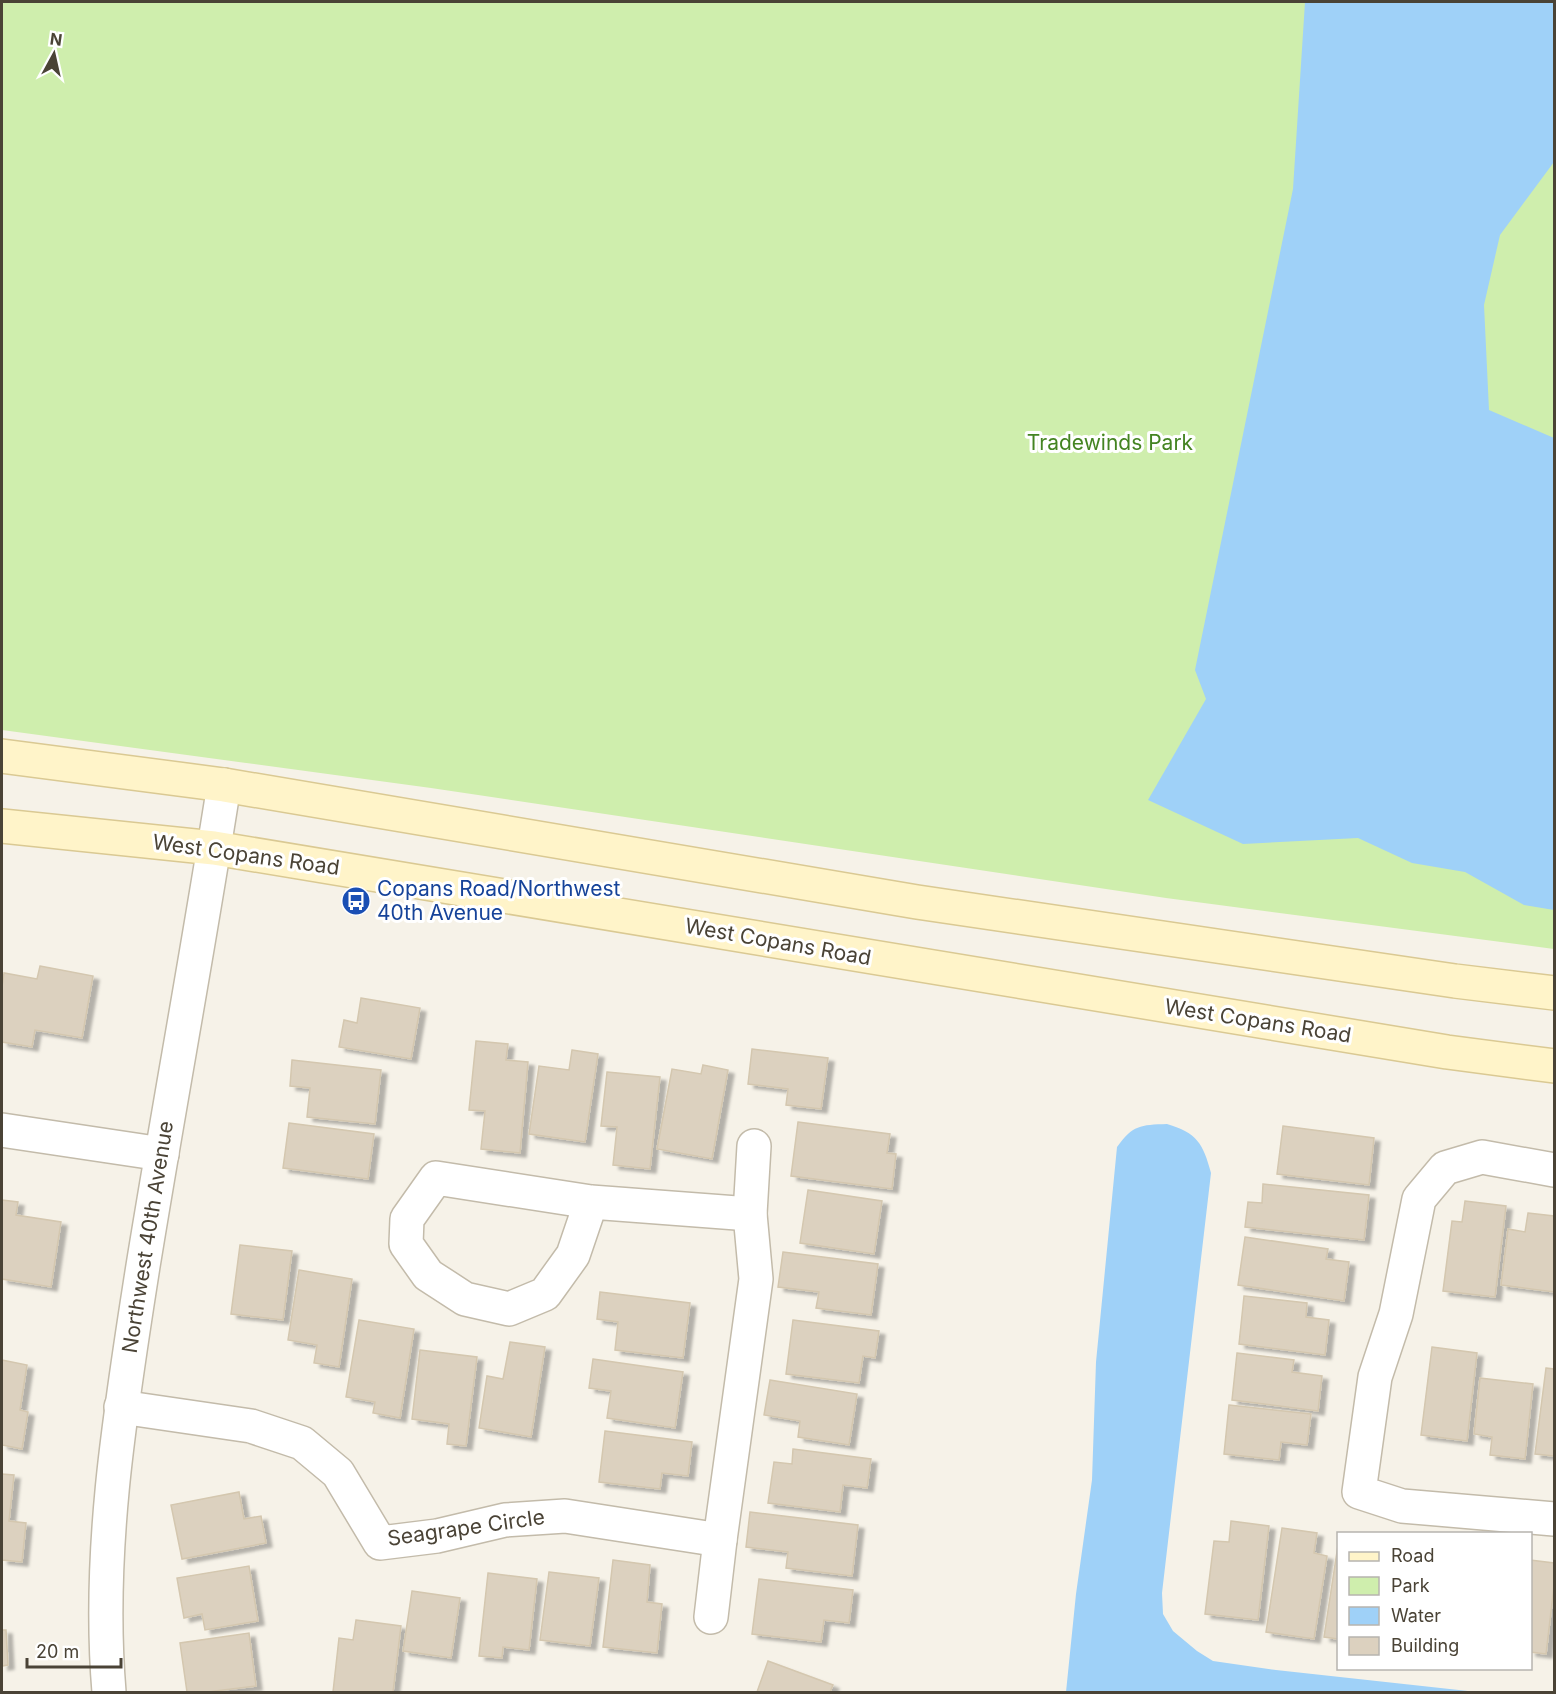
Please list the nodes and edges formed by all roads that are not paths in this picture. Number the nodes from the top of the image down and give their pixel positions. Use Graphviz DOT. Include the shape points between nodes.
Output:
graph roads {
  1 [pos="2,756"];
  2 [pos="224,784"];
  3 [pos="2,826"];
  4 [pos="214,848"];
  5 [pos="1554,993"];
  6 [pos="1554,1066"];
  7 [pos="2,1130"];
  8 [pos="754,1146"];
  9 [pos="162,1154"];
  10 [pos="1554,1170"];
  11 [pos="591,1202"];
  12 [pos="750,1214"];
  13 [pos="121,1407"];
  14 [pos="1554,1519"];
  15 [pos="720,1540"];
  16 [pos="711,1617"];
  17 [pos="110,1692"];
  1 -- 2 [label="main road"];
  2 -- 4 [label="street, Northwest 40th Avenue"];
  2 -- 5 [label="main road" via="917,902"];
  3 -- 4 [label="main road, West Copans Road"];
  4 -- 6 [label="main road, West Copans Road" via="1447,1053"];
  4 -- 9 [label="street, Northwest 40th Avenue"];
  7 -- 9 [label="street"];
  8 -- 12 [label="street"];
  9 -- 13 [label="street, Northwest 40th Avenue"];
  10 -- 14 [label="street" via="1482,1157 1445,1168 1419,1199 1396,1314 1375,1377 1359,1492 1402,1506"];
  11 -- 11 [label="street" via="436,1178 407,1219 406,1244 428,1275 465,1299 509,1310 545,1294 573,1255"];
  11 -- 12 [label="street"];
  12 -- 15 [label="street" via="756,1279"];
  13 -- 15 [label="street, Seagrape Circle" via="251,1426 302,1443 338,1473 380,1543 437,1536 506,1520 565,1516"];
  13 -- 17 [label="street, Northwest 40th Avenue" via="110,1522 105,1644"];
  15 -- 16 [label="street"];
}
